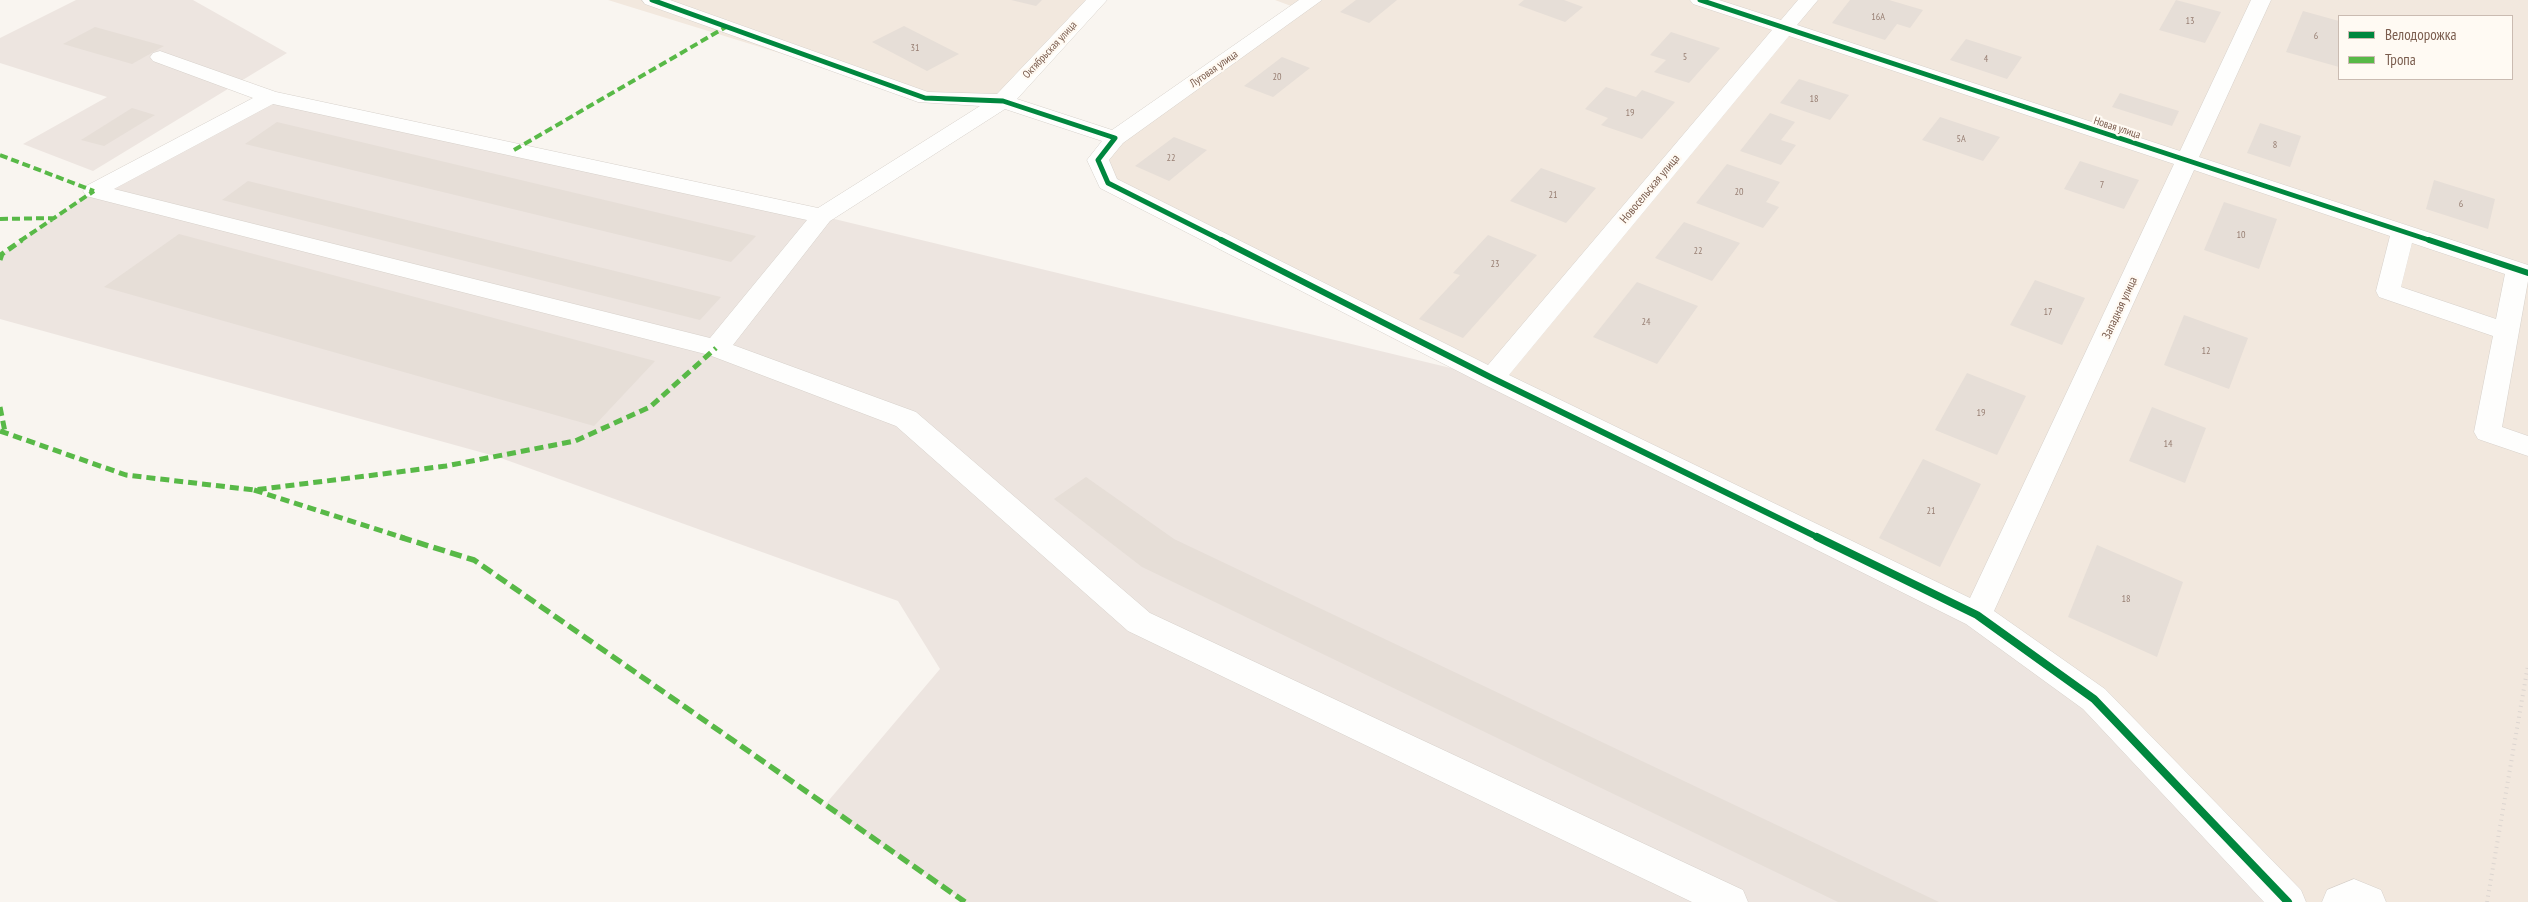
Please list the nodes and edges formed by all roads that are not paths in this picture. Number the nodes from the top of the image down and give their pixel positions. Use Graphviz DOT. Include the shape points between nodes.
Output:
graph roads {
  1 [pos="652,0"];
  2 [pos="1097,0"];
  3 [pos="1312,0"];
  4 [pos="1700,0"];
  5 [pos="1808,0"];
  6 [pos="2261,0"];
  7 [pos="1785,28"];
  8 [pos="160,58"];
  9 [pos="270,97"];
  10 [pos="1003,101"];
  11 [pos="1116,138"];
  12 [pos="2188,162"];
  13 [pos="822,216"];
  14 [pos="2403,232"];
  15 [pos="2523,271"];
  16 [pos="2506,332"];
  17 [pos="716,348"];
  18 [pos="1492,378"];
  19 [pos="2528,446"];
  20 [pos="1976,615"];
  21 [pos="1730,902"];
  22 [pos="2288,902"];
  23 [pos="2340,902"];
  24 [pos="2368,902"];
  1 -- 10 [label="street" via="925,98"];
  2 -- 10 [label="street, Октябрьская улица"];
  3 -- 11 [label="street, Луговая улица"];
  4 -- 7 [label="street, Новая улица"];
  5 -- 7 [label="street, Новосельская улица"];
  6 -- 12 [label="street, Западная улица"];
  7 -- 12 [label="street, Новая улица"];
  7 -- 18 [label="street, Новосельская улица"];
  8 -- 9 [label="street"];
  9 -- 13 [label="street"];
  9 -- 17 [label="street" via="94,191"];
  10 -- 11 [label="street"];
  10 -- 13 [label="street, Октябрьская улица"];
  11 -- 18 [label="street, Луговая улица" via="1098,160 1108,183"];
  12 -- 14 [label="street, Новая улица"];
  12 -- 20 [label="street, Западная улица"];
  13 -- 17 [label="street, Октябрьская улица"];
  14 -- 15 [label="street, Новая улица"];
  14 -- 16 [label="street" via="2388,292"];
  15 -- 16 [label="street"];
  16 -- 19 [label="street" via="2488,432"];
  17 -- 21 [label="street" via="906,418 1139,622"];
  18 -- 20 [label="street"];
  20 -- 22 [label="street" via="2094,700"];
  23 -- 24 [label="street" via="2354,896"];
}
